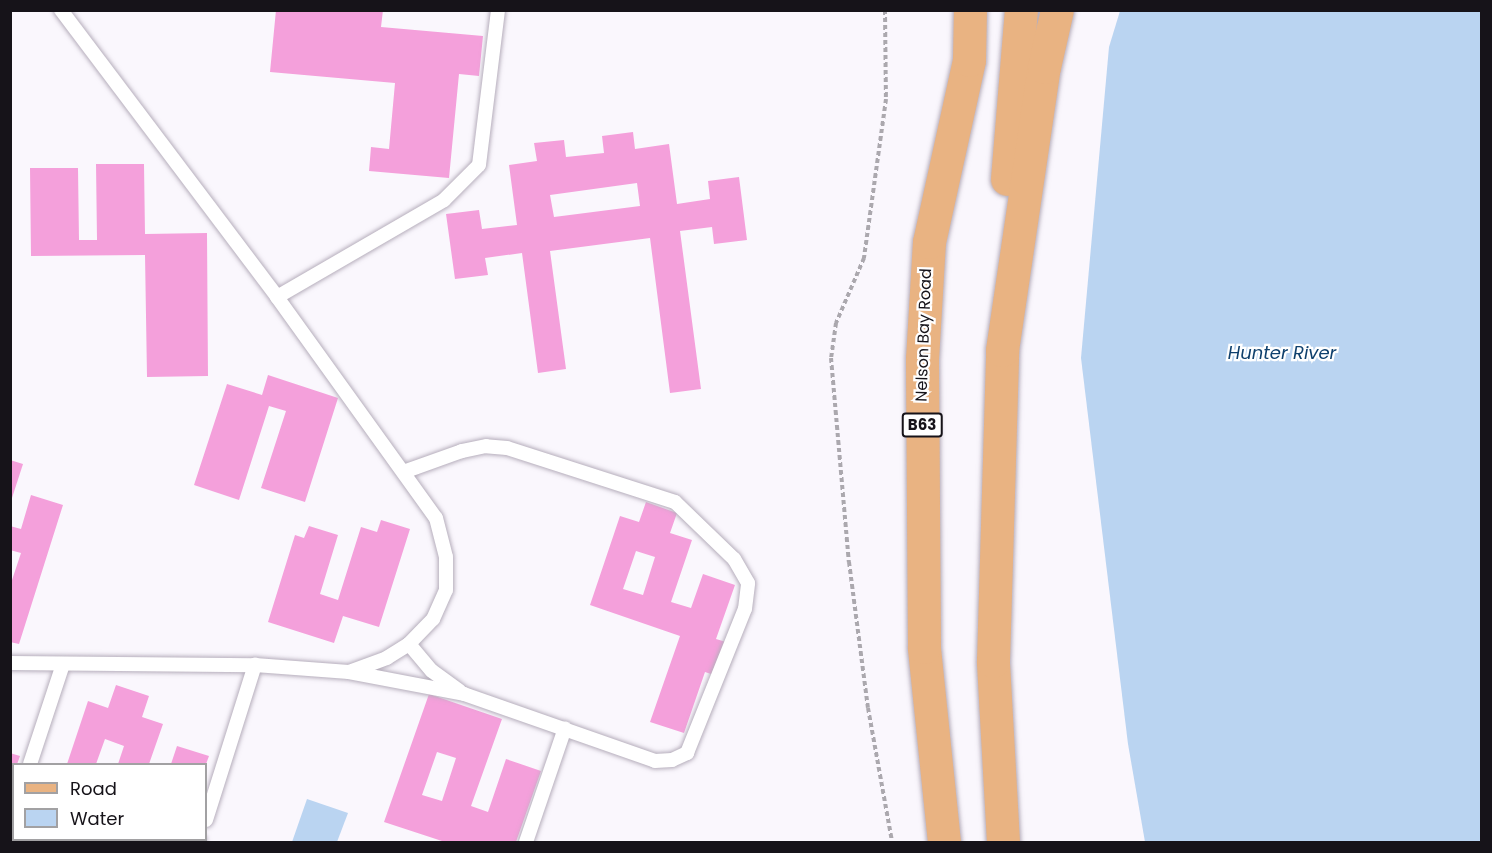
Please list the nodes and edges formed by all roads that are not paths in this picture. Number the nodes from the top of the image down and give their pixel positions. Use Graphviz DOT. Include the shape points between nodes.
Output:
graph roads {
  1 [pos="61,10"];
  2 [pos="498,10"];
  3 [pos="970,10"];
  4 [pos="1021,10"];
  5 [pos="1057,10"];
  6 [pos="277,297"];
  7 [pos="1002,350"];
  8 [pos="406,471"];
  9 [pos="409,644"];
  10 [pos="10,663"];
  11 [pos="63,664"];
  12 [pos="255,665"];
  13 [pos="350,672"];
  14 [pos="464,694"];
  15 [pos="565,728"];
  16 [pos="31,763"];
  17 [pos="207,817"];
  18 [pos="999,841"];
  19 [pos="526,843"];
  20 [pos="944,843"];
  1 -- 6 [label="lane"];
  2 -- 6 [label="lane" via="479,165 444,200"];
  3 -- 20 [label="main road, Nelson Bay Road / B63" via="969,60 929,242 922,359 924,647"];
  4 -- 7 [label="main road" via="999,295"];
  5 -- 7 [label="main road" via="1044,67"];
  6 -- 8 [label="lane"];
  7 -- 18 [label="main road" via="993,661"];
  8 -- 9 [label="lane" via="436,518 446,557 446,590 433,619"];
  8 -- 15 [label="lane" via="462,451 486,446 507,448 675,502 734,559 748,583 745,609 687,753 672,760 655,761"];
  9 -- 13 [label="lane" via="387,658"];
  9 -- 14 [label="lane" via="432,671"];
  10 -- 11 [label="lane"];
  11 -- 12 [label="lane"];
  11 -- 16 [label="lane"];
  12 -- 13 [label="lane"];
  12 -- 17 [label="lane"];
  13 -- 14 [label="lane"];
  14 -- 15 [label="lane"];
  15 -- 19 [label="lane"];
}
